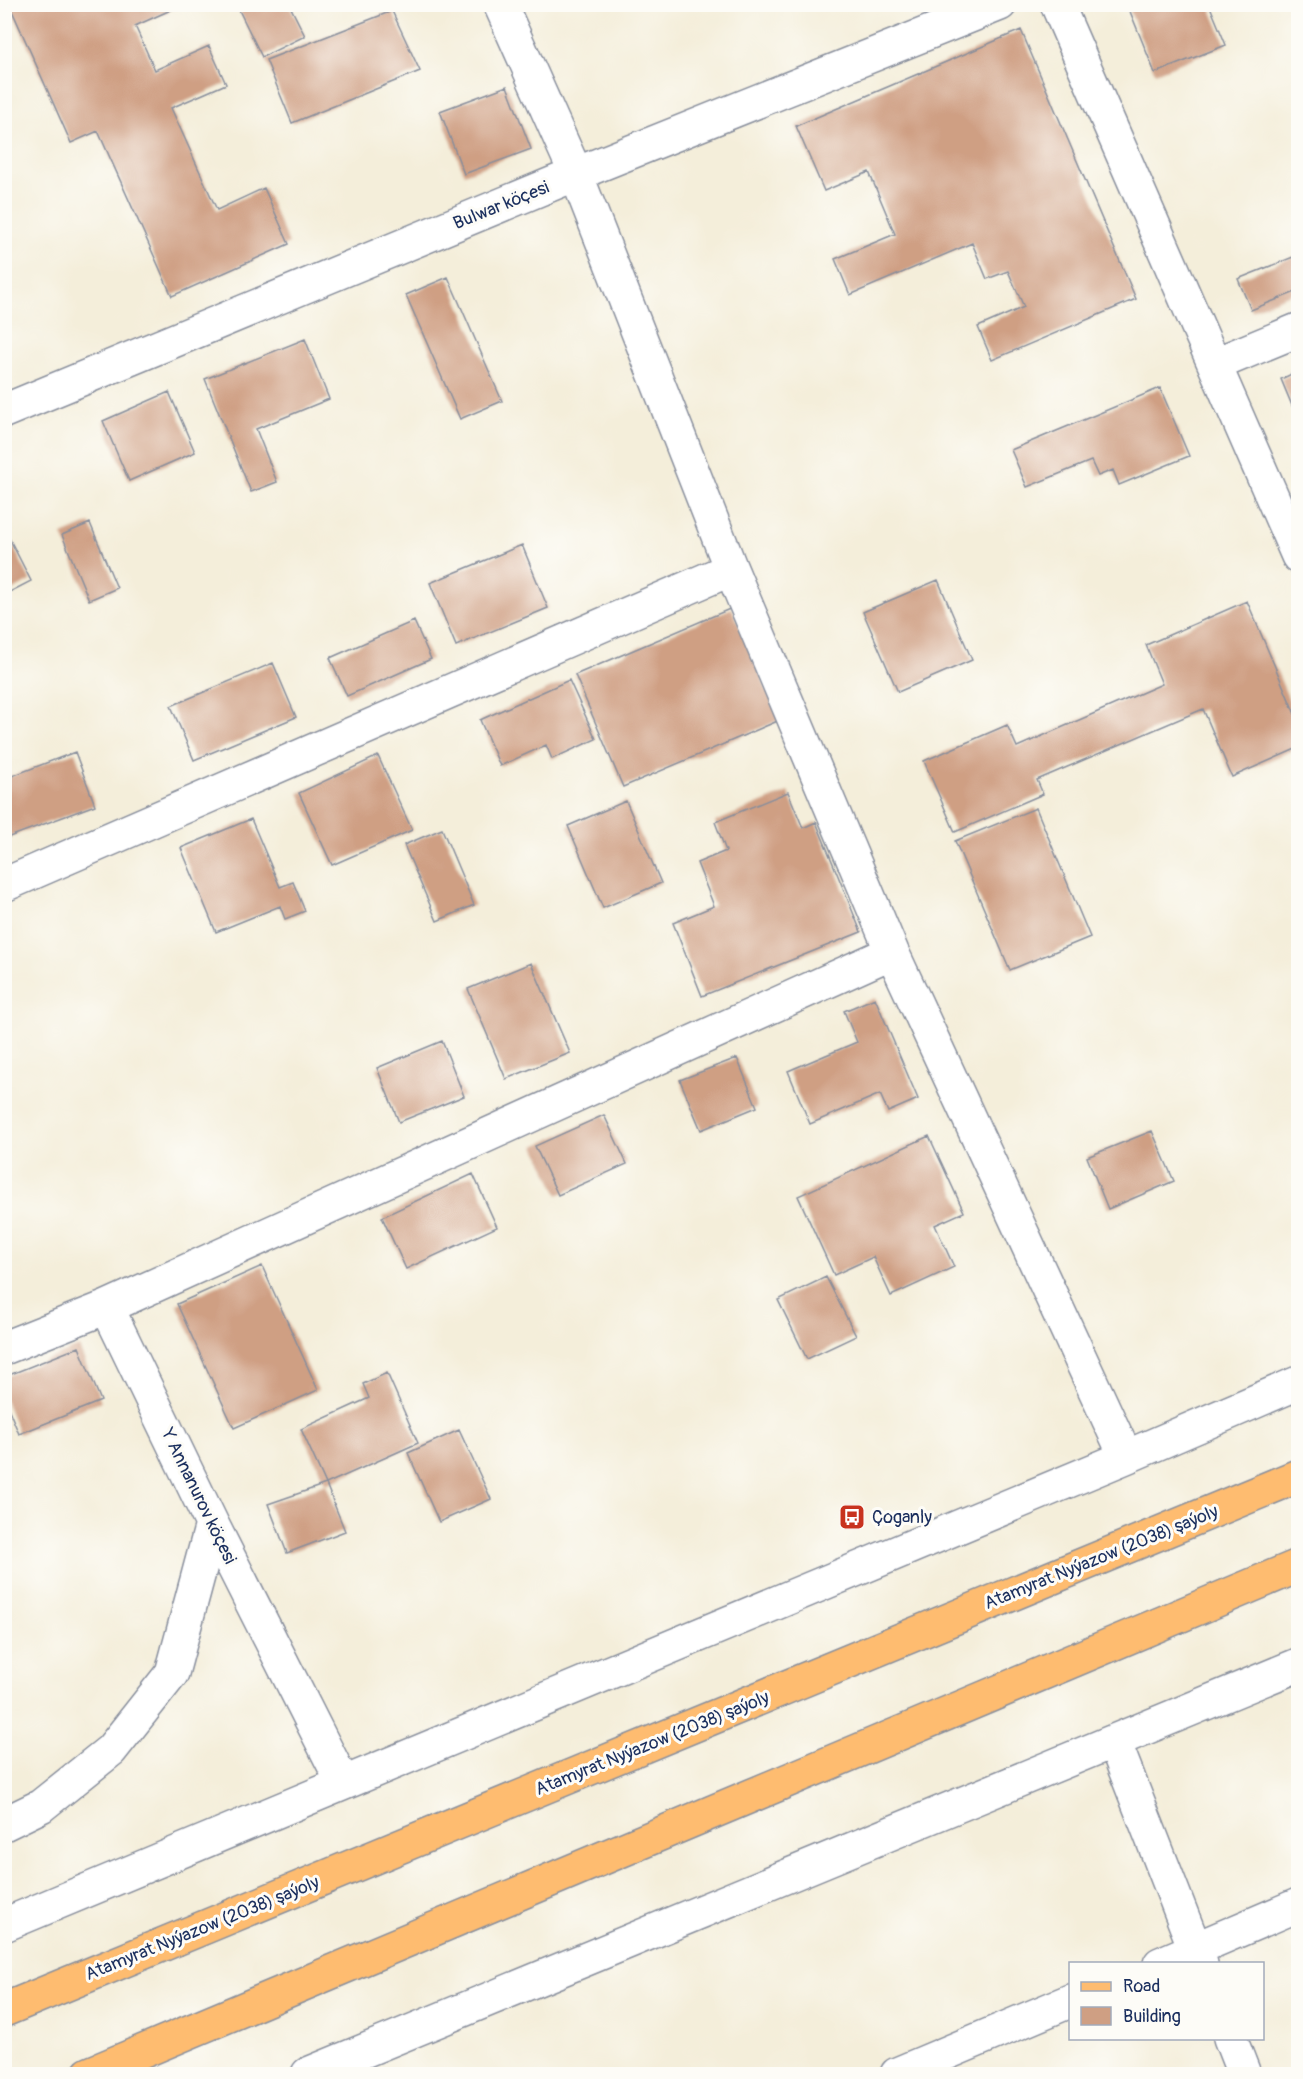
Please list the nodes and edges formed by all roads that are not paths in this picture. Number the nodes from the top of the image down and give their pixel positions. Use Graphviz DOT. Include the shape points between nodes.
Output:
graph roads {
  1 [pos="500,4"];
  2 [pos="1000,4"];
  3 [pos="1057,4"];
  4 [pos="576,174"];
  5 [pos="1299,330"];
  6 [pos="1216,364"];
  7 [pos="4,411"];
  8 [pos="1299,556"];
  9 [pos="731,569"];
  10 [pos="4,885"];
  11 [pos="892,952"];
  12 [pos="107,1307"];
  13 [pos="4,1348"];
  14 [pos="1299,1383"];
  15 [pos="1126,1457"];
  16 [pos="1299,1476"];
  17 [pos="212,1524"];
  18 [pos="1299,1566"];
  19 [pos="1299,1665"];
  20 [pos="1114,1741"];
  21 [pos="343,1783"];
  22 [pos="4,1824"];
  23 [pos="1299,1905"];
  24 [pos="4,1925"];
  25 [pos="1198,1956"];
  26 [pos="1170,1962"];
  27 [pos="1069,2002"];
  28 [pos="4,2010"];
  29 [pos="1231,2040"];
  30 [pos="89,2074"];
  31 [pos="308,2074"];
  32 [pos="897,2074"];
  33 [pos="1244,2074"];
  1 -- 4 [label="street"];
  2 -- 4 [label="street, Bulwar köçesi"];
  3 -- 6 [label="street"];
  4 -- 7 [label="street, Bulwar köçesi"];
  4 -- 9 [label="street"];
  5 -- 6 [label="street"];
  6 -- 8 [label="street"];
  9 -- 10 [label="street"];
  9 -- 11 [label="street"];
  11 -- 12 [label="street"];
  11 -- 15 [label="street"];
  12 -- 13 [label="street"];
  12 -- 17 [label="street, Y Annanurov köçesi"];
  14 -- 15 [label="street"];
  15 -- 21 [label="street"];
  16 -- 28 [label="main road, Atamyrat Nyýazow (2038) şaýoly"];
  17 -- 21 [label="street, Y Annanurov köçesi"];
  17 -- 22 [label="street" via="172,1673 111,1750 41,1806"];
  18 -- 30 [label="main road"];
  19 -- 20 [label="street"];
  20 -- 25 [label="street"];
  20 -- 31 [label="street"];
  21 -- 24 [label="street"];
  23 -- 25 [label="street"];
  25 -- 26 [label="street"];
  27 -- 32 [label="street"];
  29 -- 33 [label="street"];
}
